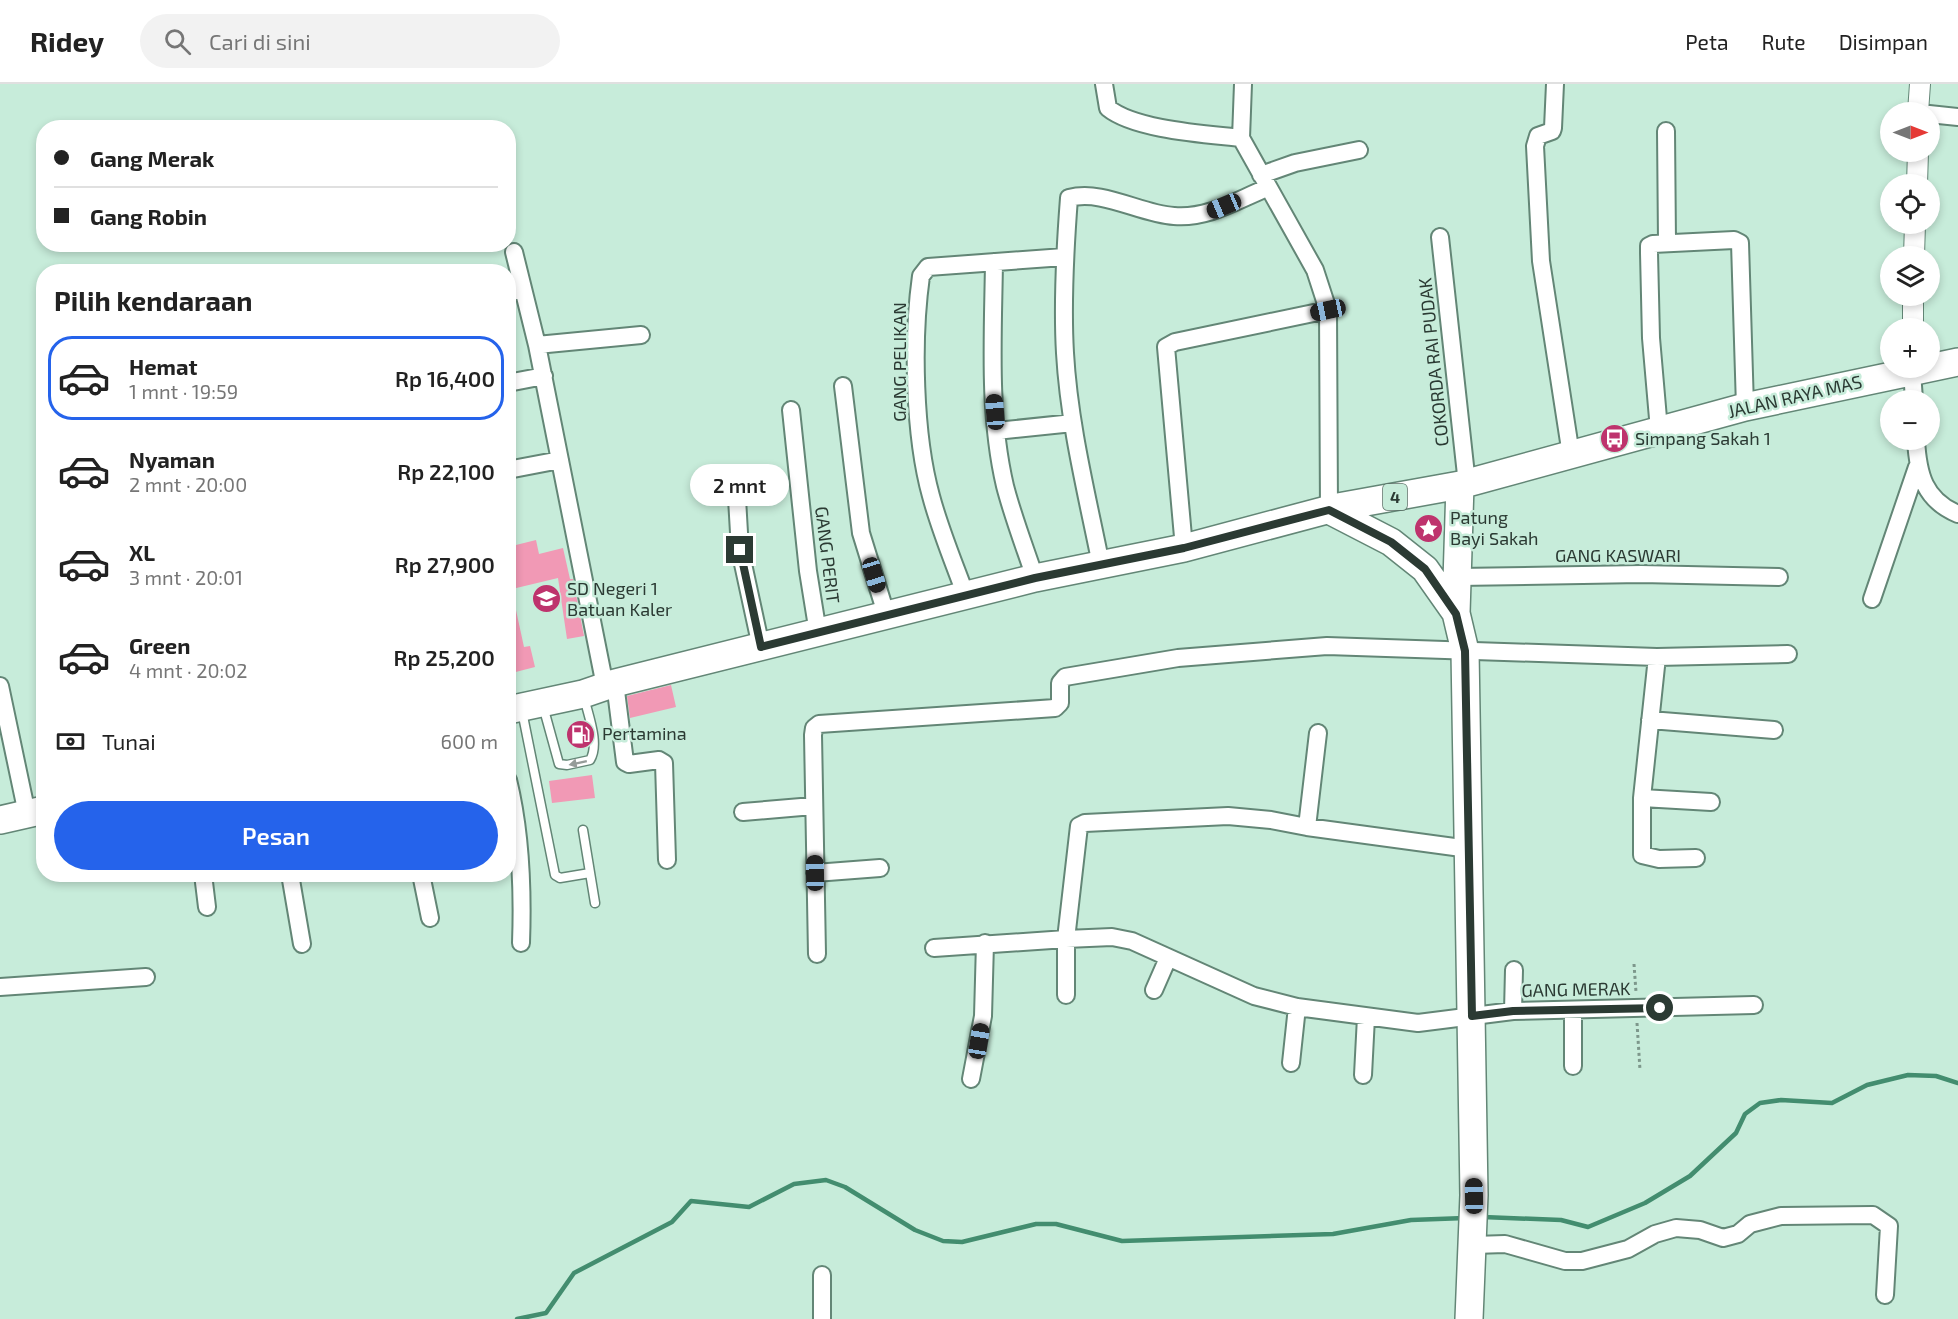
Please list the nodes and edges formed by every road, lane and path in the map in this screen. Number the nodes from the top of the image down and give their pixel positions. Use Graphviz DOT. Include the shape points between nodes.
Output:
graph roads {
  1 [pos="1104,84"];
  2 [pos="1243,84"];
  3 [pos="1555,84"];
  4 [pos="1920,84"];
  5 [pos="1919,102"];
  6 [pos="1940,115"];
  7 [pos="1958,117"];
  8 [pos="1665,131"];
  9 [pos="1359,150"];
  10 [pos="1254,163"];
  11 [pos="1440,237"];
  12 [pos="1667,242"];
  13 [pos="514,252"];
  14 [pos="1064,257"];
  15 [pos="994,262"];
  16 [pos="515,264"];
  17 [pos="516,291"];
  18 [pos="1328,310"];
  19 [pos="640,335"];
  20 [pos="537,345"];
  21 [pos="1958,362"];
  22 [pos="1940,365"];
  23 [pos="544,376"];
  24 [pos="1880,377"];
  25 [pos="516,381"];
  26 [pos="843,387"];
  27 [pos="1745,407"];
  28 [pos="791,410"];
  29 [pos="1073,423"];
  30 [pos="1659,430"];
  31 [pos="996,431"];
  32 [pos="1916,450"];
  33 [pos="1571,455"];
  34 [pos="560,460"];
  35 [pos="1917,467"];
  36 [pos="516,468"];
  37 [pos="736,481"];
  38 [pos="1463,484"];
  39 [pos="1329,510"];
  40 [pos="1958,514"];
  41 [pos="1184,548"];
  42 [pos="1101,565"];
  43 [pos="1458,577"];
  44 [pos="1035,578"];
  45 [pos="1779,578"];
  46 [pos="966,596"];
  47 [pos="1872,599"];
  48 [pos="1456,614"];
  49 [pos="886,617"];
  50 [pos="818,633"];
  51 [pos="761,647"];
  52 [pos="1465,651"];
  53 [pos="1788,654"];
  54 [pos="1657,657"];
  55 [pos="0,686"];
  56 [pos="601,688"];
  57 [pos="524,707"];
  58 [pos="1650,720"];
  59 [pos="1774,730"];
  60 [pos="1318,733"];
  61 [pos="1642,798"];
  62 [pos="1711,801"];
  63 [pos="813,806"];
  64 [pos="35,812"];
  65 [pos="742,812"];
  66 [pos="0,820"];
  67 [pos="516,824"];
  68 [pos="1307,827"];
  69 [pos="584,830"];
  70 [pos="1469,849"];
  71 [pos="1696,858"];
  72 [pos="667,860"];
  73 [pos="880,868"];
  74 [pos="590,873"];
  75 [pos="815,873"];
  76 [pos="204,882"];
  77 [pos="291,882"];
  78 [pos="423,882"];
  79 [pos="595,903"];
  80 [pos="207,907"];
  81 [pos="430,918"];
  82 [pos="1066,939"];
  83 [pos="521,943"];
  84 [pos="985,943"];
  85 [pos="302,944"];
  86 [pos="934,948"];
  87 [pos="817,954"];
  88 [pos="1168,958"];
  89 [pos="1514,970"];
  90 [pos="146,977"];
  91 [pos="0,987"];
  92 [pos="1155,990"];
  93 [pos="1066,994"];
  94 [pos="1754,1005"];
  95 [pos="1297,1007"];
  96 [pos="1573,1010"];
  97 [pos="1513,1011"];
  98 [pos="1472,1016"];
  99 [pos="1366,1017"];
  100 [pos="1291,1064"];
  101 [pos="1573,1066"];
  102 [pos="1363,1075"];
  103 [pos="971,1079"];
  104 [pos="1474,1243"];
  105 [pos="822,1275"];
  106 [pos="1885,1295"];
  107 [pos="822,1319"];
  108 [pos="1468,1319"];
  1 -- 10 [label="street" via="1108,108 1125,119 1184,132"];
  2 -- 10 [label="street"];
  3 -- 33 [label="street" via="1554,128 1538,136 1535,146 1541,261"];
  4 -- 5 [label="street"];
  6 -- 7 [label="street"];
  8 -- 12 [label="street"];
  9 -- 10 [label="street" via="1295,164"];
  10 -- 14 [label="street" via="1203,215 1171,216 1095,197 1069,198"];
  10 -- 18 [label="street" via="1315,270"];
  11 -- 38 [label="street, COKORDA RAI PUDAK"];
  12 -- 27 [label="street" via="1740,243"];
  12 -- 30 [label="street" via="1649,246"];
  13 -- 16 [label="street"];
  14 -- 15 [label="street"];
  14 -- 29 [label="street" via="1065,354"];
  15 -- 31 [label="street"];
  15 -- 46 [label="street, GANG PELIKAN" via="928,267 922,272 920,284 916,381 922,455 931,497"];
  17 -- 20 [label="street"];
  18 -- 39 [label="street"];
  18 -- 41 [label="street" via="1166,347"];
  19 -- 20 [label="street"];
  20 -- 23 [label="street"];
  21 -- 22 [label="highway, JALAN RAYA MAS"];
  23 -- 25 [label="street"];
  23 -- 34 [label="street"];
  24 -- 27 [label="highway, JALAN RAYA MAS"];
  26 -- 49 [label="street" via="861,533"];
  27 -- 30 [label="highway, JALAN RAYA MAS"];
  28 -- 50 [label="street, GANG PERIT"];
  29 -- 31 [label="street"];
  29 -- 42 [label="street"];
  30 -- 33 [label="highway, JALAN RAYA MAS"];
  31 -- 44 [label="street" via="1005,485"];
  32 -- 35 [label="street"];
  33 -- 38 [label="highway, JALAN RAYA MAS"];
  34 -- 36 [label="street"];
  34 -- 56 [label="street"];
  35 -- 40 [label="street" via="1926,490 1943,508"];
  35 -- 47 [label="street"];
  37 -- 51 [label="street" via="740,550"];
  38 -- 39 [label="highway, 4"];
  38 -- 43 [label="highway"];
  39 -- 41 [label="highway, 4"];
  39 -- 48 [label="highway" via="1391,542 1425,569"];
  41 -- 42 [label="highway, 4"];
  42 -- 44 [label="highway, 4"];
  43 -- 45 [label="street, GANG KASWARI" via="1641,574"];
  43 -- 48 [label="highway"];
  44 -- 46 [label="highway, 4"];
  46 -- 49 [label="highway, 4"];
  48 -- 52 [label="highway"];
  49 -- 50 [label="highway, 4"];
  50 -- 51 [label="highway, 4"];
  51 -- 56 [label="highway, 4"];
  52 -- 54 [label="street"];
  52 -- 63 [label="street" via="1326,646 1178,658 1065,677 1060,683 1060,703 1055,708 819,724 813,735"];
  52 -- 70 [label="highway"];
  53 -- 54 [label="street"];
  54 -- 58 [label="street"];
  55 -- 64 [label="street"];
  56 -- 57 [label="highway, 4"];
  56 -- 57 [label="lane, one-way" via="595,753 590,760 559,764"];
  56 -- 72 [label="street" via="626,762 664,763"];
  57 -- 74 [label="lane" via="555,875 560,878"];
  58 -- 59 [label="street"];
  58 -- 61 [label="street"];
  60 -- 68 [label="street"];
  61 -- 62 [label="street"];
  61 -- 71 [label="street" via="1642,855 1659,859"];
  63 -- 65 [label="street"];
  63 -- 75 [label="street"];
  64 -- 66 [label="highway"];
  67 -- 83 [label="street" via="523,894"];
  68 -- 70 [label="street"];
  68 -- 82 [label="street" via="1228,816 1081,824"];
  69 -- 74 [label="lane"];
  70 -- 98 [label="highway"];
  73 -- 75 [label="street"];
  74 -- 79 [label="lane"];
  75 -- 87 [label="street"];
  76 -- 80 [label="street"];
  77 -- 85 [label="street"];
  78 -- 81 [label="street"];
  82 -- 84 [label="street, GANG MERAK"];
  82 -- 88 [label="street, GANG MERAK" via="1122,939"];
  82 -- 93 [label="street"];
  84 -- 86 [label="street, GANG MERAK"];
  84 -- 103 [label="street" via="983,1016"];
  88 -- 92 [label="street"];
  88 -- 95 [label="street, GANG MERAK" via="1254,996"];
  89 -- 97 [label="street"];
  90 -- 91 [label="street"];
  94 -- 96 [label="street, GANG MERAK"];
  95 -- 99 [label="street, GANG MERAK"];
  95 -- 100 [label="street"];
  96 -- 97 [label="street, GANG MERAK"];
  96 -- 101 [label="street"];
  97 -- 98 [label="street, GANG MERAK"];
  98 -- 99 [label="street, GANG MERAK" via="1418,1023"];
  98 -- 104 [label="highway"];
  99 -- 102 [label="street"];
  104 -- 106 [label="street" via="1505,1244 1565,1261 1582,1261 1628,1249 1676,1228 1700,1230 1723,1238 1738,1234 1750,1224 1781,1216 1873,1215 1889,1226"];
  104 -- 108 [label="highway"];
  105 -- 107 [label="street"];
}
